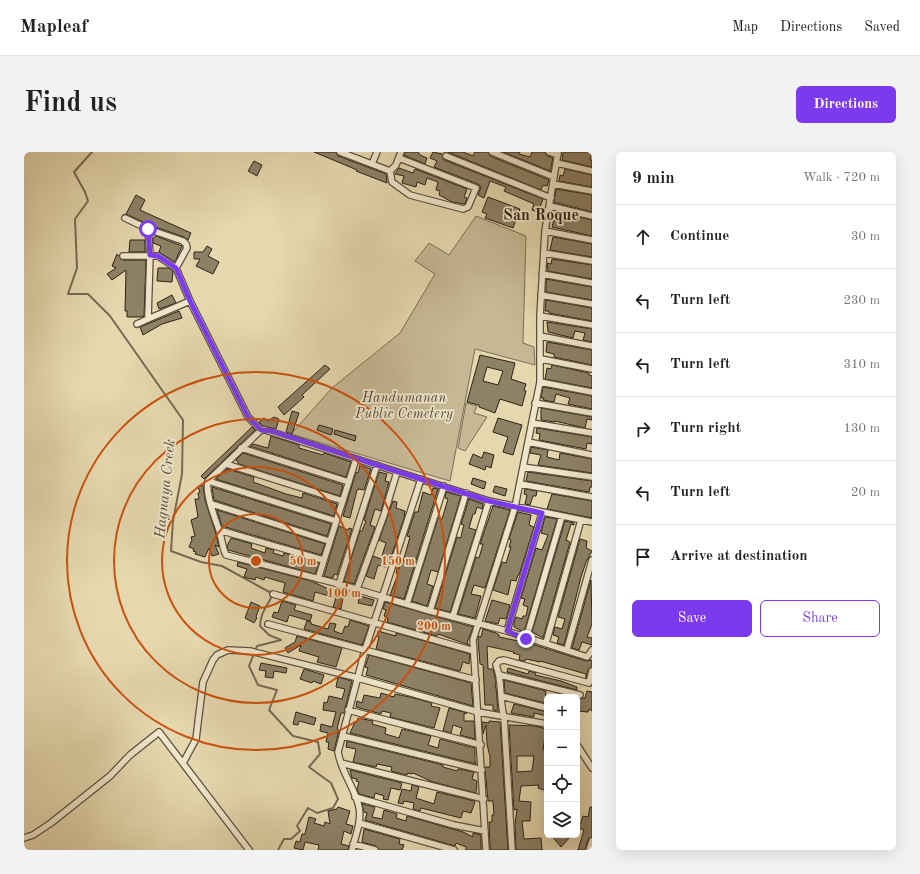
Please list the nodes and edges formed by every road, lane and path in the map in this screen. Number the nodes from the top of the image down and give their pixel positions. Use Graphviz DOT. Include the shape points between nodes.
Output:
graph roads {
  1 [pos="340,152"];
  2 [pos="377,152"];
  3 [pos="492,152"];
  4 [pos="550,152"];
  5 [pos="354,154"];
  6 [pos="558,154"];
  7 [pos="400,155"];
  8 [pos="446,156"];
  9 [pos="372,164"];
  10 [pos="557,164"];
  11 [pos="390,171"];
  12 [pos="592,171"];
  13 [pos="554,177"];
  14 [pos="552,184"];
  15 [pos="592,191"];
  16 [pos="550,198"];
  17 [pos="550,206"];
  18 [pos="592,216"];
  19 [pos="126,218"];
  20 [pos="148,229"];
  21 [pos="545,230"];
  22 [pos="592,240"];
  23 [pos="544,253"];
  24 [pos="150,255"];
  25 [pos="123,256"];
  26 [pos="592,261"];
  27 [pos="176,268"];
  28 [pos="542,274"];
  29 [pos="592,283"];
  30 [pos="541,295"];
  31 [pos="190,301"];
  32 [pos="592,304"];
  33 [pos="540,316"];
  34 [pos="148,319"];
  35 [pos="137,324"];
  36 [pos="592,325"];
  37 [pos="540,336"];
  38 [pos="592,346"];
  39 [pos="541,359"];
  40 [pos="592,369"];
  41 [pos="540,382"];
  42 [pos="592,392"];
  43 [pos="536,404"];
  44 [pos="592,413"];
  45 [pos="532,423"];
  46 [pos="261,430"];
  47 [pos="592,433"];
  48 [pos="528,442"];
  49 [pos="241,448"];
  50 [pos="592,455"];
  51 [pos="356,459"];
  52 [pos="226,464"];
  53 [pos="377,465"];
  54 [pos="523,467"];
  55 [pos="397,472"];
  56 [pos="592,477"];
  57 [pos="421,479"];
  58 [pos="208,481"];
  59 [pos="349,482"];
  60 [pos="520,484"];
  61 [pos="444,486"];
  62 [pos="466,493"];
  63 [pos="592,497"];
  64 [pos="343,501"];
  65 [pos="489,501"];
  66 [pos="212,504"];
  67 [pos="515,507"];
  68 [pos="542,513"];
  69 [pos="562,516"];
  70 [pos="581,520"];
  71 [pos="336,521"];
  72 [pos="592,522"];
  73 [pos="219,530"];
  74 [pos="329,541"];
  75 [pos="323,560"];
  76 [pos="592,560"];
  77 [pos="318,579"];
  78 [pos="339,584"];
  79 [pos="358,589"];
  80 [pos="273,594"];
  81 [pos="382,597"];
  82 [pos="407,604"];
  83 [pos="430,611"];
  84 [pos="453,616"];
  85 [pos="374,623"];
  86 [pos="478,623"];
  87 [pos="268,624"];
  88 [pos="507,631"];
  89 [pos="526,639"];
  90 [pos="546,643"];
  91 [pos="566,649"];
  92 [pos="365,650"];
  93 [pos="592,650"];
  94 [pos="474,651"];
  95 [pos="590,657"];
  96 [pos="592,671"];
  97 [pos="500,675"];
  98 [pos="358,678"];
  99 [pos="476,680"];
  100 [pos="572,694"];
  101 [pos="500,696"];
  102 [pos="544,707"];
  103 [pos="348,710"];
  104 [pos="478,712"];
  105 [pos="504,717"];
  106 [pos="544,724"];
  107 [pos="343,736"];
  108 [pos="481,745"];
  109 [pos="580,749"];
  110 [pos="183,763"];
  111 [pos="341,763"];
  112 [pos="592,768"];
  113 [pos="482,770"];
  114 [pos="355,797"];
  115 [pos="484,799"];
  116 [pos="359,823"];
  117 [pos="485,831"];
  118 [pos="24,838"];
  119 [pos="592,841"];
  120 [pos="353,847"];
  121 [pos="249,850"];
  122 [pos="375,850"];
  123 [pos="454,850"];
  124 [pos="486,850"];
  125 [pos="512,850"];
  126 [pos="589,850"];
  1 -- 5 [label="street"];
  2 -- 9 [label="street"];
  3 -- 13 [label="street"];
  4 -- 6 [label="street"];
  5 -- 9 [label="street"];
  6 -- 10 [label="street"];
  7 -- 11 [label="street" via="396,166"];
  7 -- 11 [label="street" via="476,188 468,207 462,209 410,194 392,182"];
  8 -- 16 [label="street"];
  9 -- 11 [label="street"];
  10 -- 12 [label="street"];
  10 -- 13 [label="street"];
  13 -- 14 [label="street"];
  14 -- 15 [label="street"];
  14 -- 16 [label="street"];
  16 -- 17 [label="street"];
  17 -- 18 [label="street"];
  17 -- 21 [label="street"];
  19 -- 20 [label="street"];
  20 -- 24 [label="street"];
  20 -- 27 [label="street" via="186,244 187,248"];
  21 -- 22 [label="street"];
  21 -- 23 [label="street"];
  23 -- 26 [label="street"];
  23 -- 28 [label="street"];
  24 -- 25 [label="street"];
  24 -- 27 [label="street" via="158,256"];
  24 -- 34 [label="street"];
  27 -- 31 [label="street"];
  28 -- 29 [label="street"];
  28 -- 30 [label="street"];
  30 -- 32 [label="street"];
  30 -- 33 [label="street"];
  31 -- 34 [label="street"];
  31 -- 46 [label="street" via="248,417"];
  33 -- 36 [label="street"];
  33 -- 37 [label="street"];
  34 -- 35 [label="street"];
  37 -- 38 [label="street"];
  37 -- 39 [label="street"];
  39 -- 40 [label="street"];
  39 -- 41 [label="street"];
  41 -- 42 [label="street"];
  41 -- 43 [label="street"];
  43 -- 44 [label="street"];
  43 -- 45 [label="street"];
  45 -- 47 [label="street"];
  45 -- 48 [label="street"];
  46 -- 49 [label="street"];
  46 -- 51 [label="street"];
  48 -- 50 [label="street"];
  48 -- 54 [label="street"];
  49 -- 52 [label="street"];
  49 -- 59 [label="street"];
  51 -- 53 [label="street"];
  51 -- 59 [label="street"];
  52 -- 58 [label="street"];
  52 -- 64 [label="street"];
  53 -- 55 [label="street"];
  53 -- 78 [label="street"];
  54 -- 56 [label="street"];
  54 -- 60 [label="street"];
  55 -- 57 [label="street"];
  55 -- 79 [label="street"];
  57 -- 61 [label="street"];
  57 -- 81 [label="street"];
  58 -- 66 [label="street" via="206,492"];
  58 -- 71 [label="street"];
  59 -- 64 [label="street"];
  60 -- 63 [label="street"];
  60 -- 67 [label="street"];
  61 -- 62 [label="street"];
  61 -- 82 [label="street"];
  62 -- 65 [label="street"];
  62 -- 83 [label="street"];
  64 -- 71 [label="street"];
  65 -- 67 [label="street"];
  65 -- 84 [label="street"];
  66 -- 73 [label="street" via="212,516"];
  66 -- 74 [label="street"];
  67 -- 68 [label="street"];
  67 -- 86 [label="street"];
  68 -- 69 [label="street"];
  68 -- 88 [label="street"];
  69 -- 70 [label="street"];
  69 -- 89 [label="street"];
  70 -- 72 [label="street"];
  70 -- 90 [label="street"];
  71 -- 74 [label="street"];
  73 -- 75 [label="street"];
  73 -- 77 [label="street" via="226,555"];
  74 -- 75 [label="street"];
  75 -- 77 [label="street"];
  76 -- 91 [label="street"];
  77 -- 78 [label="street"];
  78 -- 79 [label="street"];
  79 -- 81 [label="street"];
  80 -- 85 [label="street"];
  81 -- 82 [label="street"];
  81 -- 85 [label="street"];
  82 -- 83 [label="street"];
  83 -- 84 [label="street"];
  84 -- 86 [label="street"];
  85 -- 92 [label="street"];
  85 -- 94 [label="street"];
  86 -- 88 [label="street"];
  86 -- 94 [label="street" via="473,640"];
  87 -- 92 [label="street"];
  88 -- 89 [label="street"];
  89 -- 90 [label="street"];
  90 -- 91 [label="street"];
  91 -- 95 [label="street"];
  92 -- 98 [label="street"];
  92 -- 99 [label="street"];
  93 -- 95 [label="street"];
  94 -- 99 [label="street"];
  96 -- 97 [label="street" via="589,683 504,660 496,665"];
  97 -- 100 [label="street"];
  97 -- 101 [label="street"];
  98 -- 103 [label="street"];
  98 -- 104 [label="street"];
  98 -- 110 [label="street" via="250,651 228,650 217,655 203,682 196,739"];
  99 -- 104 [label="street"];
  101 -- 102 [label="street"];
  101 -- 105 [label="street"];
  103 -- 107 [label="street"];
  103 -- 108 [label="street"];
  104 -- 105 [label="street"];
  104 -- 108 [label="street"];
  105 -- 106 [label="street"];
  105 -- 125 [label="street"];
  107 -- 111 [label="street" via="338,752"];
  107 -- 113 [label="street"];
  108 -- 113 [label="street"];
  109 -- 112 [label="street"];
  110 -- 118 [label="street" via="159,732 130,755 110,776 51,823"];
  110 -- 121 [label="street"];
  111 -- 114 [label="street"];
  111 -- 115 [label="street"];
  113 -- 115 [label="street"];
  114 -- 116 [label="street" via="359,808"];
  114 -- 117 [label="street" via="454,825"];
  115 -- 117 [label="street"];
  116 -- 120 [label="street"];
  116 -- 123 [label="street"];
  117 -- 124 [label="street"];
  119 -- 126 [label="street"];
  120 -- 122 [label="street"];
}
